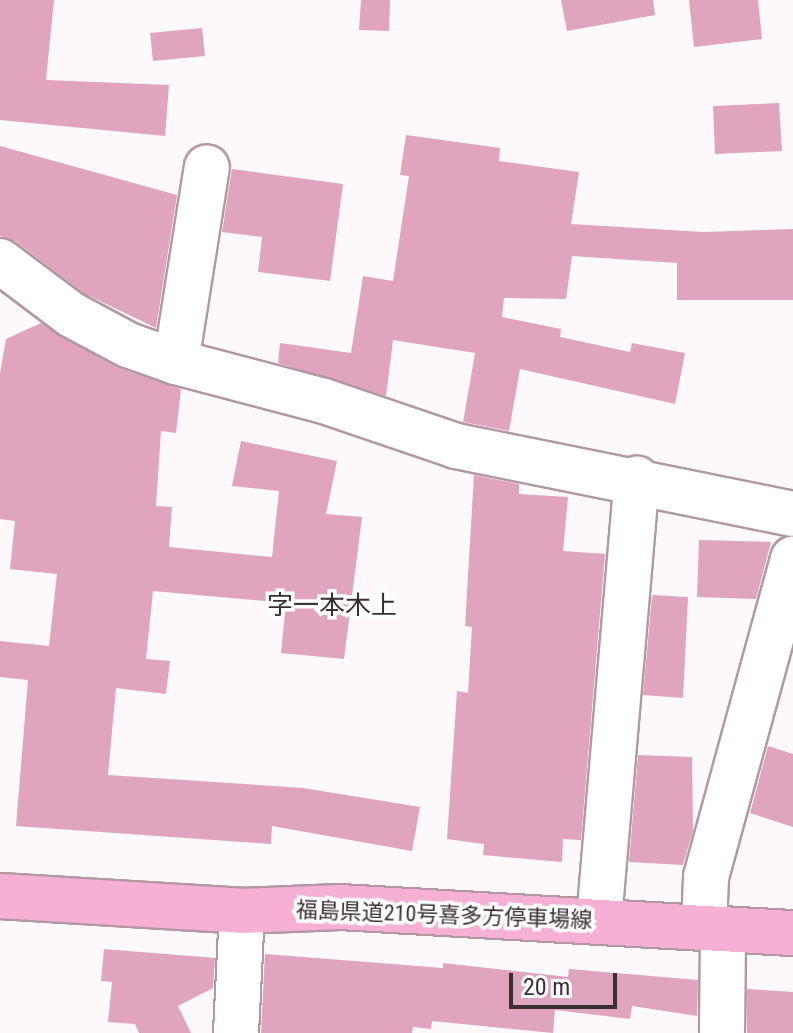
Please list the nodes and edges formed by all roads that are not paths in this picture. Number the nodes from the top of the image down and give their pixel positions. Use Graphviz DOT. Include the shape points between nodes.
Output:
graph roads {
  1 [pos="207,167"];
  2 [pos="0,261"];
  3 [pos="176,362"];
  4 [pos="637,479"];
  5 [pos="793,514"];
  6 [pos="793,559"];
  7 [pos="0,896"];
  8 [pos="242,911"];
  9 [pos="599,920"];
  10 [pos="714,928"];
  11 [pos="793,933"];
  12 [pos="236,1033"];
  13 [pos="722,1033"];
  1 -- 3 [label="street"];
  2 -- 3 [label="street" via="72,315 128,345"];
  3 -- 4 [label="street" via="324,401 456,446"];
  4 -- 5 [label="street"];
  4 -- 9 [label="street"];
  6 -- 10 [label="street" via="706,877"];
  7 -- 8 [label="main road, 福島県道210号喜多方停車場線"];
  8 -- 9 [label="main road, 福島県道210号喜多方停車場線" via="340,907"];
  8 -- 12 [label="street"];
  9 -- 10 [label="main road, 福島県道210号喜多方停車場線"];
  10 -- 11 [label="main road, 福島県道210号喜多方停車場線"];
  10 -- 13 [label="street"];
}
